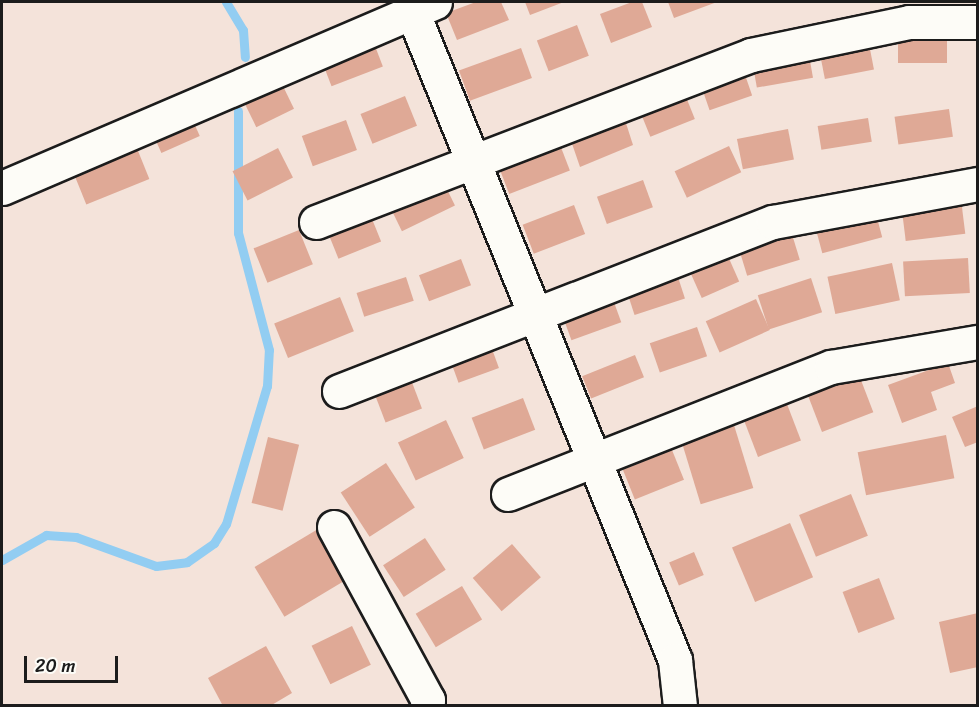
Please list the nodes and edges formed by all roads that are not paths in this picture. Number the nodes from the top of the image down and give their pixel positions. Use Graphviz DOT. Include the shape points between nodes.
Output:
graph roads {
  1 [pos="424,6"];
  2 [pos="978,22"];
  3 [pos="473,161"];
  4 [pos="4,184"];
  5 [pos="978,184"];
  6 [pos="316,222"];
  7 [pos="535,315"];
  8 [pos="978,342"];
  9 [pos="339,391"];
  10 [pos="594,459"];
  11 [pos="508,494"];
  12 [pos="334,527"];
  13 [pos="427,705"];
  14 [pos="680,705"];
  1 -- 3 [label="street"];
  1 -- 4 [label="street"];
  2 -- 3 [label="street" via="909,22 751,55"];
  3 -- 6 [label="street"];
  3 -- 7 [label="street"];
  5 -- 7 [label="street" via="773,222"];
  7 -- 9 [label="street"];
  7 -- 10 [label="street"];
  8 -- 10 [label="street" via="831,367"];
  10 -- 11 [label="street"];
  10 -- 14 [label="street" via="675,660"];
  12 -- 13 [label="street" via="428,700"];
}
